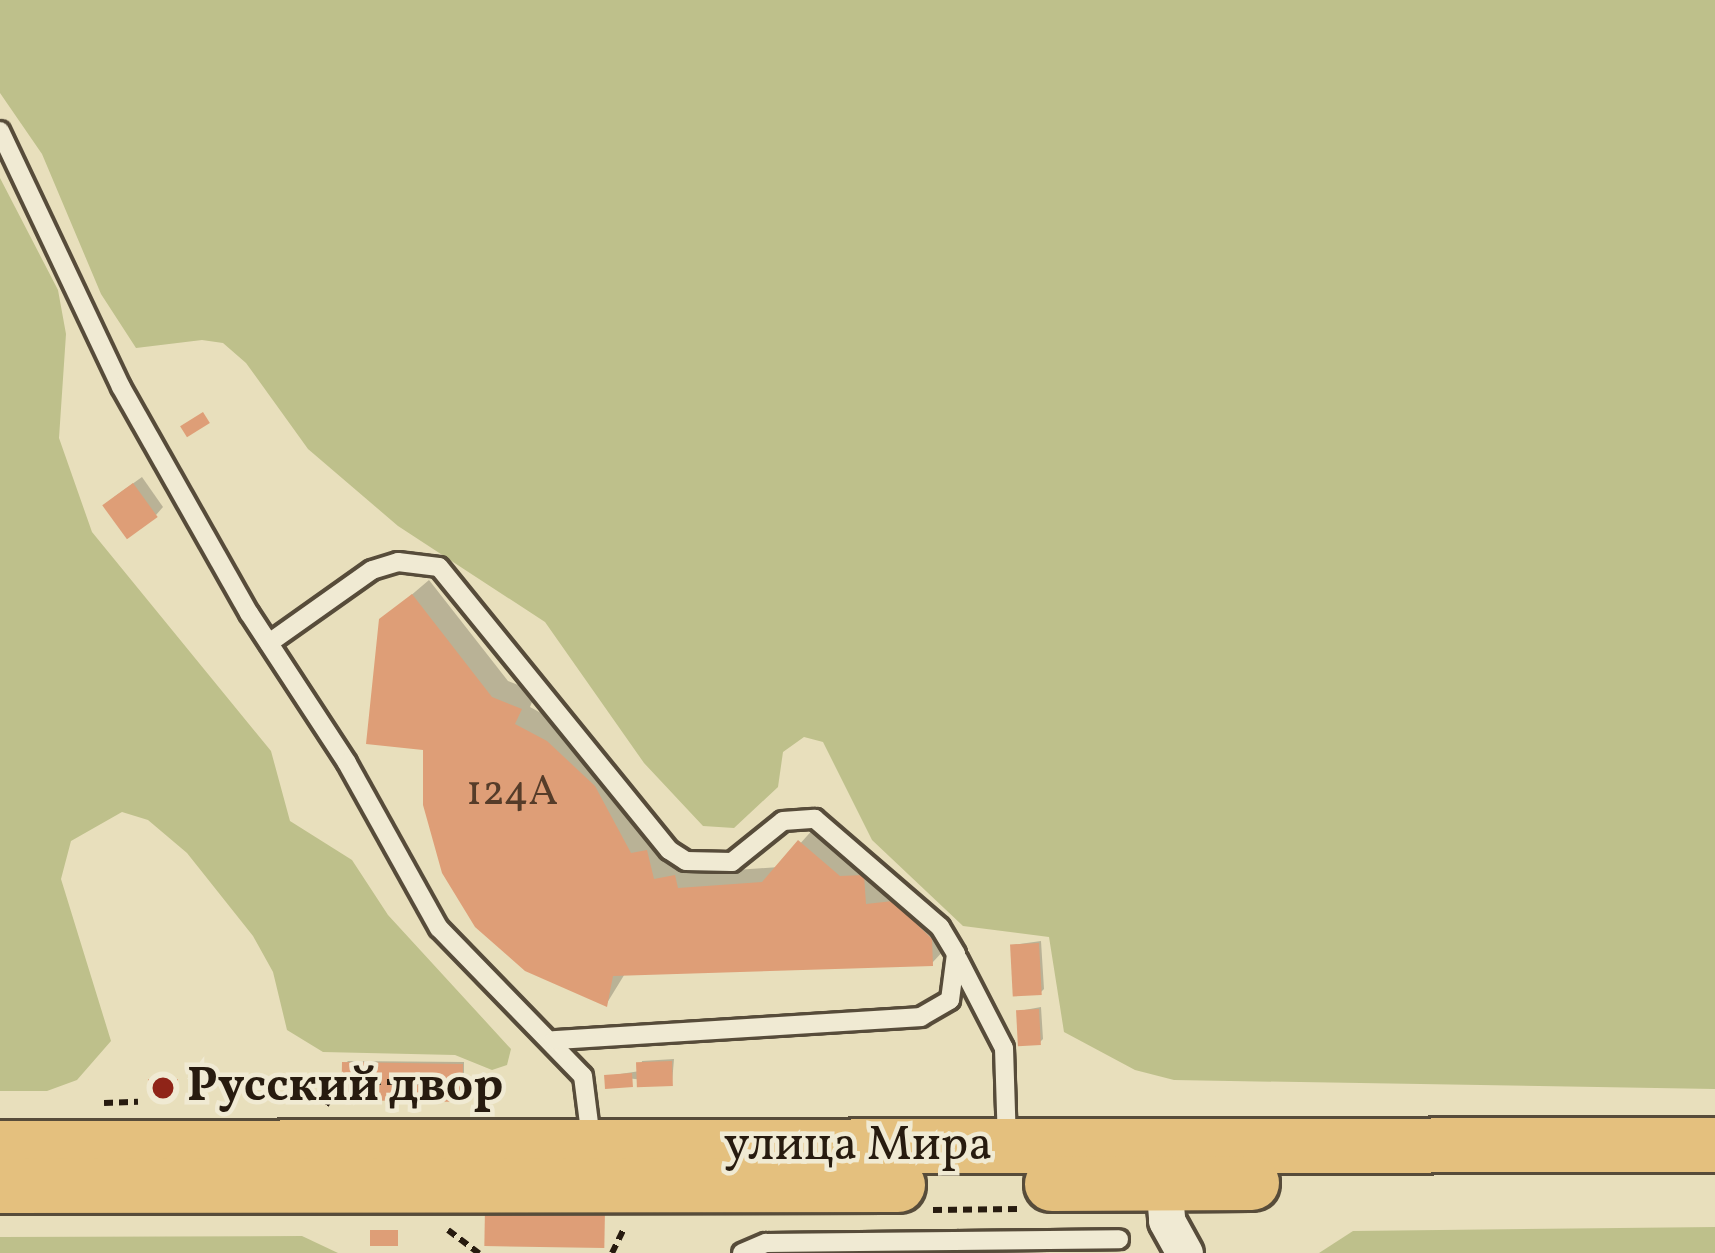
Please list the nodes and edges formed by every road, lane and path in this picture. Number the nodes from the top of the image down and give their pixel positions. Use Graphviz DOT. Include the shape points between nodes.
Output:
graph roads {
  1 [pos="0,131"];
  2 [pos="269,643"];
  3 [pos="956,954"];
  4 [pos="554,1040"];
  5 [pos="434,1082"];
  6 [pos="323,1116"];
  7 [pos="1715,1145"];
  8 [pos="1007,1147"];
  9 [pos="0,1148"];
  10 [pos="1165,1164"];
  11 [pos="591,1167"];
  12 [pos="1715,1182"];
  13 [pos="0,1186"];
  14 [pos="1119,1240"];
  15 [pos="742,1253"];
  16 [pos="1185,1253"];
  1 -- 2 [label="lane" via="121,387"];
  2 -- 3 [label="lane" via="372,570 411,561 439,567 669,850 686,861 732,862 783,821 815,820 940,927"];
  2 -- 4 [label="lane" via="440,928"];
  3 -- 4 [label="lane" via="950,1000 921,1017"];
  3 -- 8 [label="lane" via="1004,1048"];
  4 -- 11 [label="lane" via="588,1085"];
  5 -- 6 [label="path" via="336,1083"];
  7 -- 10 [label="main road, улица Мира"];
  8 -- 10 [label="main road, улица Мира"];
  8 -- 11 [label="main road, улица Мира"];
  9 -- 11 [label="main road, улица Мира"];
  10 -- 11 [label="main road, улица Мира"];
  10 -- 12 [label="main road, улица Мира"];
  10 -- 16 [label="street" via="1167,1221"];
  11 -- 13 [label="main road, улица Мира"];
  14 -- 15 [label="lane" via="766,1243"];
}
